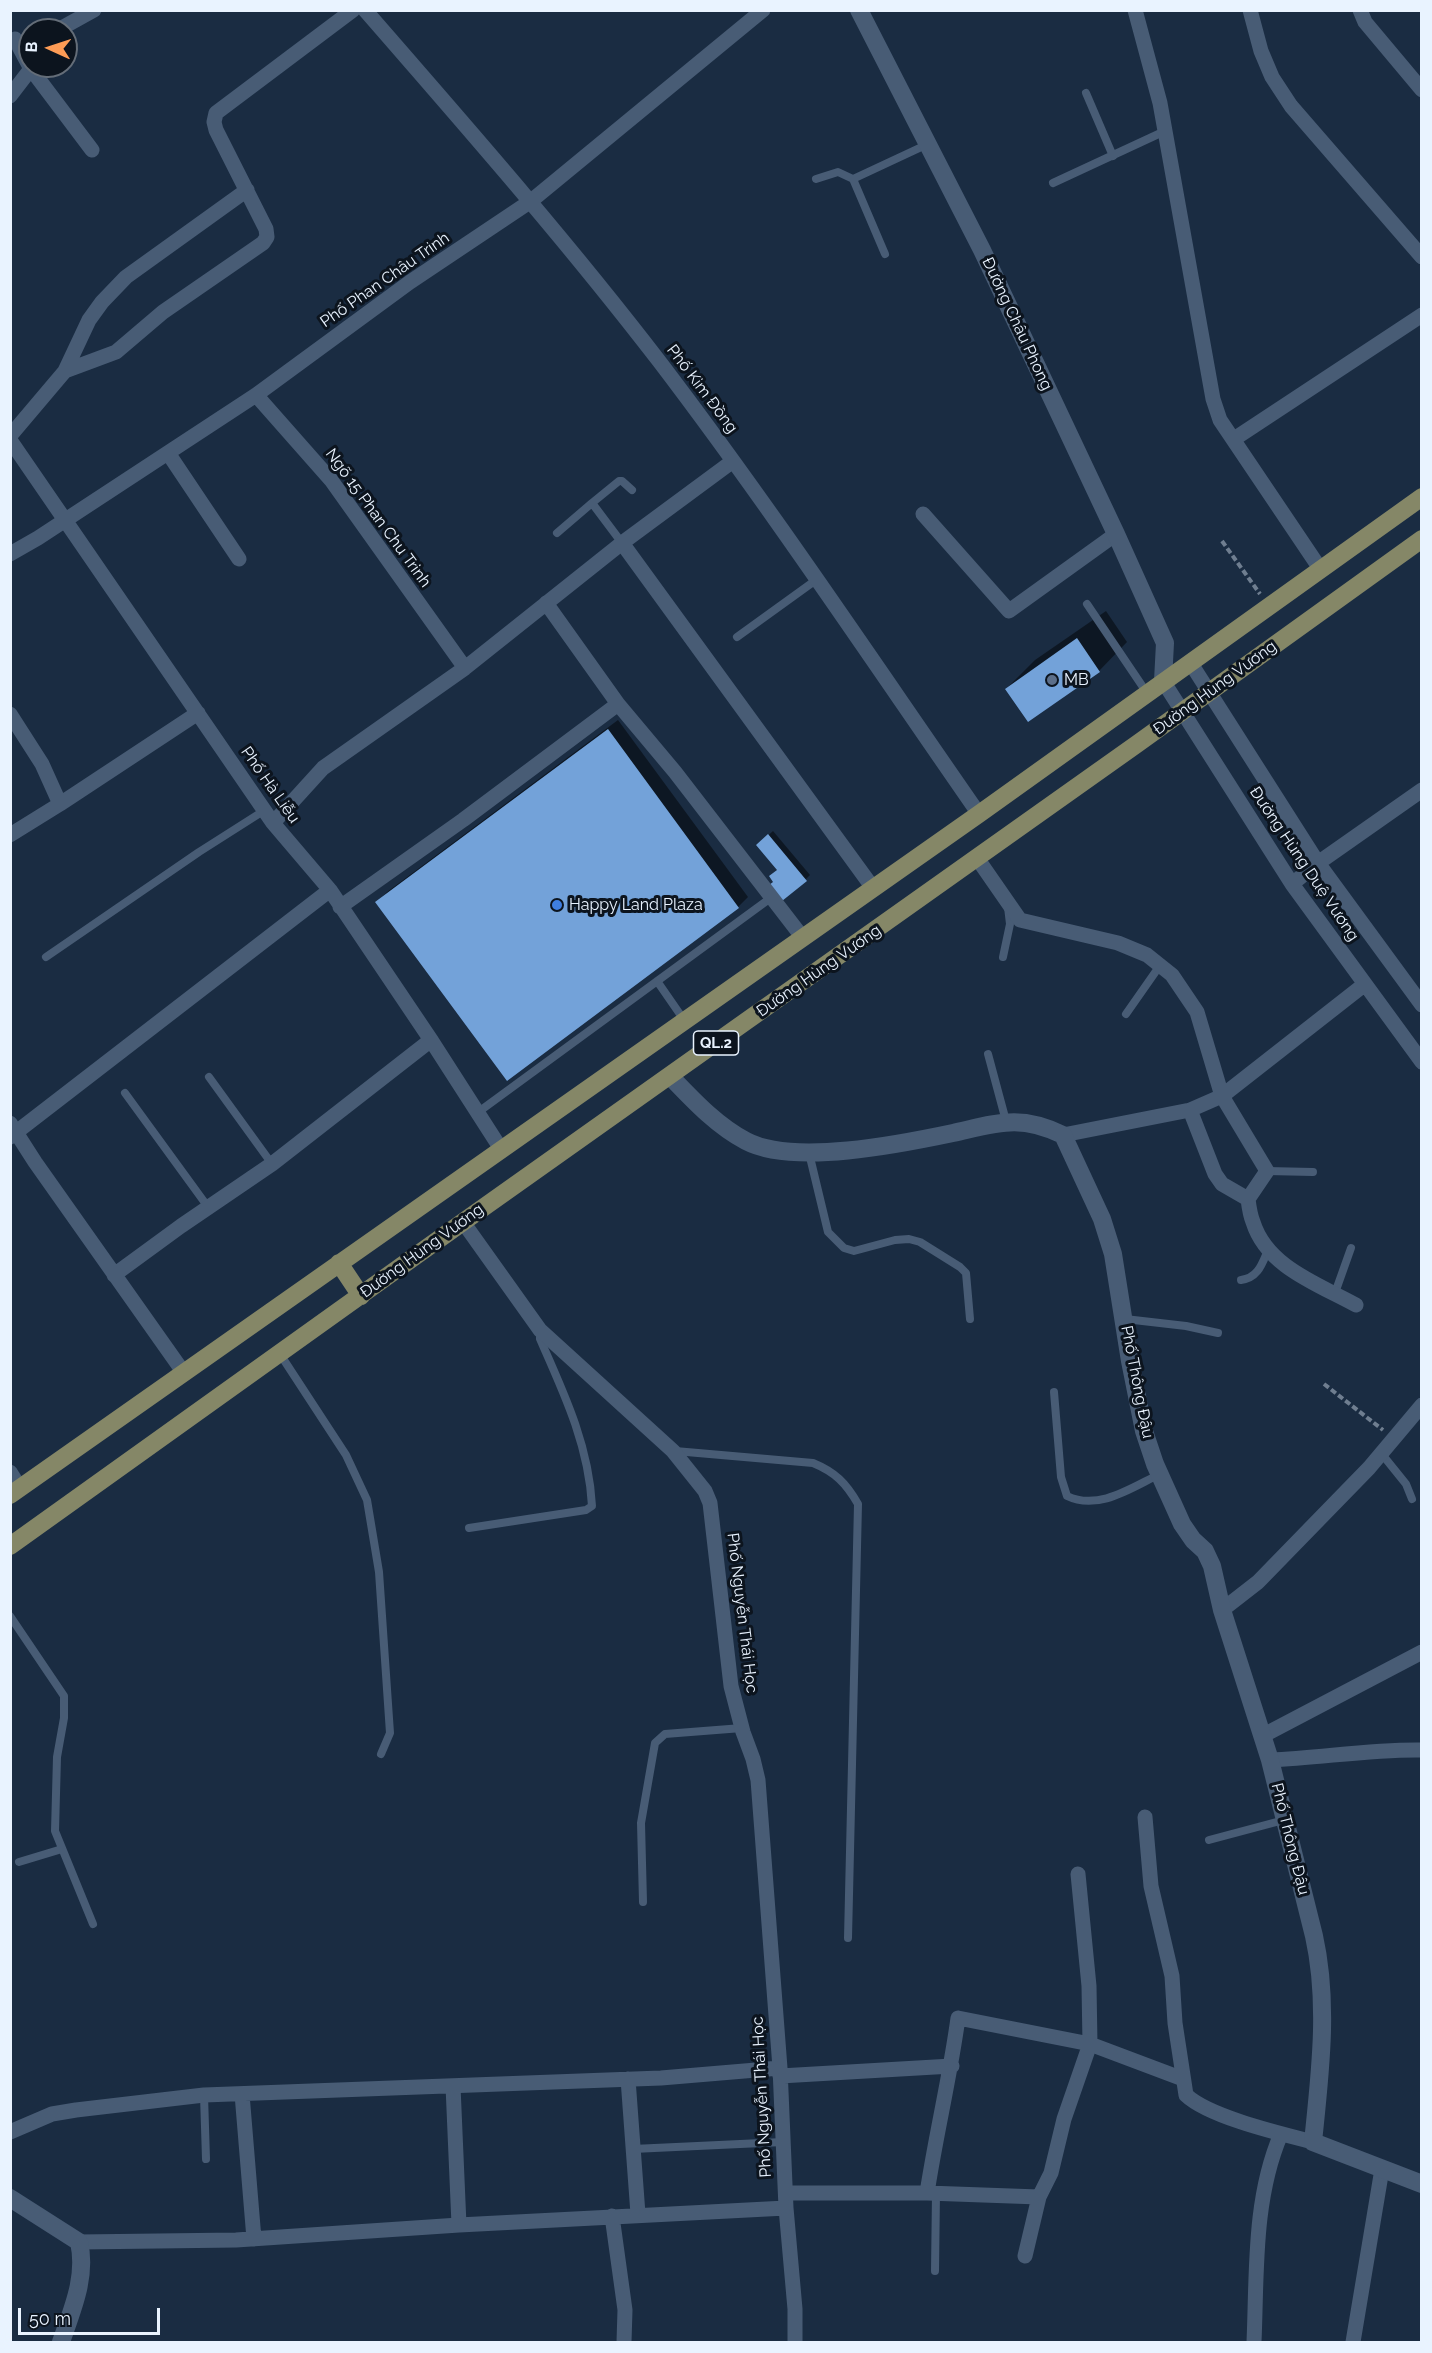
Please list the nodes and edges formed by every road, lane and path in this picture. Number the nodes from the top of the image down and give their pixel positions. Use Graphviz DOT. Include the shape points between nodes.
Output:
graph roads {
  1 [pos="94,10"];
  2 [pos="353,10"];
  3 [pos="365,10"];
  4 [pos="763,10"];
  5 [pos="860,10"];
  6 [pos="1136,10"];
  7 [pos="1250,10"];
  8 [pos="1360,10"];
  9 [pos="78,19"];
  10 [pos="24,78"];
  11 [pos="40,78"];
  12 [pos="1422,90"];
  13 [pos="1086,93"];
  14 [pos="10,96"];
  15 [pos="1165,131"];
  16 [pos="928,144"];
  17 [pos="92,150"];
  18 [pos="1113,156"];
  19 [pos="816,178"];
  20 [pos="853,179"];
  21 [pos="1053,183"];
  22 [pos="247,190"];
  23 [pos="531,201"];
  24 [pos="885,254"];
  25 [pos="1422,257"];
  26 [pos="1422,315"];
  27 [pos="65,371"];
  28 [pos="256,395"];
  29 [pos="10,438"];
  30 [pos="1234,439"];
  31 [pos="168,453"];
  32 [pos="733,461"];
  33 [pos="632,490"];
  34 [pos="1422,497"];
  35 [pos="592,503"];
  36 [pos="923,514"];
  37 [pos="66,520"];
  38 [pos="557,533"];
  39 [pos="1116,534"];
  40 [pos="1422,539"];
  41 [pos="1222,541"];
  42 [pos="622,543"];
  43 [pos="10,554"];
  44 [pos="239,559"];
  45 [pos="1322,570"];
  46 [pos="816,580"];
  47 [pos="546,603"];
  48 [pos="1087,604"];
  49 [pos="1269,607"];
  50 [pos="737,636"];
  51 [pos="1165,643"];
  52 [pos="1190,662"];
  53 [pos="465,668"];
  54 [pos="1163,681"];
  55 [pos="1147,693"];
  56 [pos="1209,693"];
  57 [pos="618,704"];
  58 [pos="1181,712"];
  59 [pos="198,713"];
  60 [pos="10,714"];
  61 [pos="1422,790"];
  62 [pos="60,804"];
  63 [pos="979,814"];
  64 [pos="269,817"];
  65 [pos="10,835"];
  66 [pos="977,858"];
  67 [pos="1318,863"];
  68 [pos="1292,884"];
  69 [pos="873,888"];
  70 [pos="330,890"];
  71 [pos="772,897"];
  72 [pos="1006,900"];
  73 [pos="340,907"];
  74 [pos="803,938"];
  75 [pos="46,957"];
  76 [pos="1003,957"];
  77 [pos="1161,964"];
  78 [pos="657,981"];
  79 [pos="1365,984"];
  80 [pos="1422,1005"];
  81 [pos="1126,1014"];
  82 [pos="684,1020"];
  83 [pos="431,1040"];
  84 [pos="988,1054"];
  85 [pos="1422,1062"];
  86 [pos="670,1076"];
  87 [pos="209,1077"];
  88 [pos="125,1093"];
  89 [pos="1222,1096"];
  90 [pos="1190,1110"];
  91 [pos="477,1113"];
  92 [pos="1005,1121"];
  93 [pos="13,1131"];
  94 [pos="1063,1135"];
  95 [pos="501,1149"];
  96 [pos="809,1154"];
  97 [pos="273,1164"];
  98 [pos="1267,1171"];
  99 [pos="1313,1172"];
  100 [pos="1248,1199"];
  101 [pos="207,1207"];
  102 [pos="463,1222"];
  103 [pos="1351,1248"];
  104 [pos="1268,1250"];
  105 [pos="339,1263"];
  106 [pos="114,1275"];
  107 [pos="1241,1280"];
  108 [pos="1335,1293"];
  109 [pos="361,1296"];
  110 [pos="1356,1305"];
  111 [pos="970,1319"];
  112 [pos="1125,1319"];
  113 [pos="540,1330"];
  114 [pos="1218,1333"];
  115 [pos="280,1354"];
  116 [pos="184,1373"];
  117 [pos="1324,1384"];
  118 [pos="1054,1392"];
  119 [pos="1422,1404"];
  120 [pos="1393,1437"];
  121 [pos="673,1451"];
  122 [pos="1381,1453"];
  123 [pos="10,1472"];
  124 [pos="1160,1474"];
  125 [pos="15,1491"];
  126 [pos="1412,1499"];
  127 [pos="469,1528"];
  128 [pos="10,1546"];
  129 [pos="1222,1610"];
  130 [pos="10,1616"];
  131 [pos="1422,1652"];
  132 [pos="742,1728"];
  133 [pos="1262,1736"];
  134 [pos="1422,1750"];
  135 [pos="381,1754"];
  136 [pos="1270,1760"];
  137 [pos="1144,1817"];
  138 [pos="1285,1820"];
  139 [pos="1209,1840"];
  140 [pos="62,1849"];
  141 [pos="20,1862"];
  142 [pos="1078,1874"];
  143 [pos="643,1902"];
  144 [pos="93,1924"];
  145 [pos="848,1938"];
  146 [pos="1090,2044"];
  147 [pos="952,2066"];
  148 [pos="780,2072"];
  149 [pos="628,2079"];
  150 [pos="1184,2079"];
  151 [pos="453,2086"];
  152 [pos="242,2094"];
  153 [pos="204,2095"];
  154 [pos="10,2132"];
  155 [pos="1281,2134"];
  156 [pos="783,2142"];
  157 [pos="1313,2142"];
  158 [pos="633,2149"];
  159 [pos="206,2159"];
  160 [pos="1382,2169"];
  161 [pos="1422,2184"];
  162 [pos="932,2193"];
  163 [pos="1039,2197"];
  164 [pos="10,2198"];
  165 [pos="786,2200"];
  166 [pos="638,2214"];
  167 [pos="612,2216"];
  168 [pos="459,2225"];
  169 [pos="254,2239"];
  170 [pos="79,2242"];
  171 [pos="1025,2256"];
  172 [pos="934,2271"];
  173 [pos="61,2343"];
  174 [pos="624,2343"];
  175 [pos="795,2343"];
  176 [pos="1254,2343"];
  177 [pos="1353,2343"];
  1 -- 9 [label="street"];
  2 -- 22 [label="street" via="216,113 216,130"];
  3 -- 23 [label="street, Phố Kim Đồng"];
  4 -- 23 [label="street, Phố Phan Châu Trinh"];
  5 -- 16 [label="street, Đường Châu Phong"];
  6 -- 15 [label="street"];
  7 -- 25 [label="street" via="1272,77 1291,106"];
  8 -- 12 [label="street" via="1365,22"];
  10 -- 14 [label="street"];
  11 -- 17 [label="street"];
  13 -- 18 [label="lane"];
  15 -- 18 [label="lane"];
  15 -- 30 [label="street" via="1213,399 1220,420"];
  16 -- 20 [label="lane"];
  16 -- 39 [label="street, Đường Châu Phong"];
  18 -- 21 [label="lane"];
  19 -- 20 [label="lane" via="838,172"];
  20 -- 24 [label="lane"];
  22 -- 27 [label="street" via="126,277 89,320"];
  22 -- 27 [label="street" via="266,229 263,243 163,312 116,352"];
  23 -- 28 [label="street, Phố Phan Châu Trinh" via="410,282"];
  23 -- 32 [label="street, Phố Kim Đồng"];
  26 -- 30 [label="street"];
  27 -- 29 [label="street"];
  28 -- 31 [label="street, Phố Phan Châu Trinh"];
  28 -- 53 [label="street, Ngõ 15 Phan Chu Trinh" via="331,480"];
  29 -- 37 [label="street, Phố Hà Liễu"];
  30 -- 45 [label="street"];
  31 -- 37 [label="street, Phố Phan Châu Trinh"];
  31 -- 44 [label="street"];
  32 -- 42 [label="street"];
  32 -- 46 [label="street, Phố Kim Đồng"];
  33 -- 35 [label="lane" via="622,480"];
  34 -- 45 [label="main road, Đường Hùng Vương / QL.2"];
  35 -- 38 [label="lane"];
  35 -- 42 [label="lane"];
  36 -- 39 [label="street" via="1009,611"];
  37 -- 43 [label="street, Phố Phan Châu Trinh"];
  37 -- 59 [label="street, Phố Hà Liễu"];
  39 -- 51 [label="street, Đường Châu Phong"];
  40 -- 56 [label="main road, Đường Hùng Vương / QL.2"];
  41 -- 49 [label="path"];
  42 -- 47 [label="street"];
  42 -- 69 [label="street"];
  45 -- 49 [label="main road, Đường Hùng Vương / QL.2"];
  46 -- 50 [label="lane"];
  46 -- 63 [label="street, Phố Kim Đồng"];
  47 -- 53 [label="street"];
  47 -- 57 [label="street"];
  48 -- 55 [label="lane"];
  49 -- 52 [label="main road, Đường Hùng Vương / QL.2"];
  51 -- 52 [label="street, Đường Châu Phong"];
  51 -- 54 [label="street, Đường Châu Phong"];
  52 -- 54 [label="main road, Đường Hùng Vương / QL.2"];
  52 -- 56 [label="street, Đường Hùng Duệ Vương"];
  53 -- 64 [label="street" via="322,768"];
  54 -- 55 [label="main road, Đường Hùng Vương / QL.2"];
  54 -- 58 [label="street, Đường Hùng Duệ Vương"];
  55 -- 63 [label="main road, Đường Hùng Vương / QL.2"];
  56 -- 58 [label="main road, Đường Hùng Vương / QL.2"];
  56 -- 67 [label="street, Đường Hùng Duệ Vương"];
  57 -- 71 [label="street"];
  57 -- 73 [label="street"];
  58 -- 66 [label="main road, Đường Hùng Vương / QL.2"];
  58 -- 68 [label="street, Đường Hùng Duệ Vương"];
  59 -- 62 [label="street"];
  59 -- 64 [label="street, Phố Hà Liễu"];
  60 -- 62 [label="street" via="42,764"];
  61 -- 67 [label="street"];
  62 -- 65 [label="street"];
  63 -- 69 [label="main road, Đường Hùng Vương / QL.2"];
  64 -- 70 [label="street, Phố Hà Liễu"];
  64 -- 75 [label="lane" via="199,852"];
  66 -- 72 [label="street"];
  66 -- 86 [label="main road, Đường Hùng Vương / QL.2"];
  67 -- 68 [label="street"];
  67 -- 80 [label="street, Đường Hùng Duệ Vương"];
  68 -- 79 [label="street, Đường Hùng Duệ Vương"];
  69 -- 74 [label="main road, Đường Hùng Vương / QL.2"];
  70 -- 73 [label="street, Phố Hà Liễu"];
  70 -- 93 [label="street"];
  71 -- 74 [label="street"];
  71 -- 78 [label="lane"];
  72 -- 76 [label="lane" via="1010,924"];
  72 -- 77 [label="street" via="1020,920 1118,943"];
  73 -- 83 [label="street, Phố Hà Liễu"];
  74 -- 82 [label="main road, Đường Hùng Vương / QL.2"];
  77 -- 81 [label="lane"];
  77 -- 89 [label="street" via="1197,1012"];
  78 -- 82 [label="lane"];
  78 -- 91 [label="lane"];
  79 -- 85 [label="street, Đường Hùng Duệ Vương"];
  79 -- 89 [label="street"];
  82 -- 95 [label="main road, Đường Hùng Vương / QL.2"];
  83 -- 91 [label="street, Phố Hà Liễu"];
  83 -- 97 [label="street"];
  84 -- 92 [label="lane"];
  86 -- 96 [label="street" via="720,1124 747,1141 779,1152"];
  86 -- 102 [label="main road, Đường Hùng Vương / QL.2"];
  87 -- 97 [label="lane"];
  88 -- 101 [label="lane"];
  89 -- 90 [label="street"];
  89 -- 98 [label="street"];
  90 -- 94 [label="street"];
  90 -- 100 [label="street" via="1215,1174 1222,1184"];
  91 -- 95 [label="street, Phố Hà Liễu"];
  92 -- 94 [label="street" via="1035,1124"];
  92 -- 96 [label="street" via="893,1144"];
  93 -- 106 [label="street"];
  94 -- 112 [label="street, Phố Thông Đậu" via="1108,1236"];
  95 -- 105 [label="main road, Đường Hùng Vương / QL.2"];
  96 -- 111 [label="lane" via="828,1232 844,1248 854,1251 895,1240 920,1242 966,1273"];
  97 -- 101 [label="street"];
  98 -- 99 [label="lane"];
  98 -- 100 [label="street"];
  100 -- 104 [label="street" via="1253,1224"];
  101 -- 106 [label="street"];
  102 -- 109 [label="main road, Đường Hùng Vương / QL.2"];
  102 -- 113 [label="street, Phố Nguyễn Thái Học"];
  103 -- 108 [label="lane"];
  104 -- 107 [label="lane" via="1258,1273"];
  104 -- 108 [label="street" via="1279,1262"];
  105 -- 109 [label="main road"];
  105 -- 116 [label="main road, Đường Hùng Vương / QL.2"];
  106 -- 116 [label="street"];
  108 -- 110 [label="street"];
  109 -- 115 [label="main road, Đường Hùng Vương / QL.2"];
  112 -- 114 [label="lane"];
  112 -- 124 [label="street, Phố Thông Đậu" via="1144,1431"];
  113 -- 121 [label="street, Phố Nguyễn Thái Học"];
  113 -- 127 [label="lane" via="540,1339 569,1403 591,1476 592,1506"];
  115 -- 128 [label="main road, Đường Hùng Vương / QL.2"];
  115 -- 135 [label="lane" via="346,1455 367,1500 379,1572 390,1733"];
  116 -- 125 [label="main road, Đường Hùng Vương / QL.2"];
  117 -- 120 [label="path"];
  118 -- 124 [label="lane" via="1061,1477 1067,1496 1077,1501 1104,1500"];
  119 -- 120 [label="street"];
  120 -- 122 [label="street"];
  121 -- 132 [label="street, Phố Nguyễn Thái Học" via="710,1503 731,1686"];
  121 -- 145 [label="lane" via="813,1463 849,1487 858,1504"];
  122 -- 126 [label="lane" via="1406,1484"];
  122 -- 129 [label="street" via="1258,1582"];
  123 -- 125 [label="street"];
  124 -- 129 [label="street, Phố Thông Đậu" via="1182,1524 1205,1551 1212,1566"];
  129 -- 133 [label="street, Phố Thông Đậu"];
  130 -- 140 [label="lane" via="64,1696 55,1831"];
  131 -- 133 [label="street"];
  132 -- 143 [label="lane" via="664,1734 655,1743 641,1823"];
  132 -- 148 [label="street, Phố Nguyễn Thái Học" via="758,1780"];
  133 -- 136 [label="street, Phố Thông Đậu"];
  134 -- 136 [label="street"];
  136 -- 138 [label="street, Phố Thông Đậu"];
  137 -- 150 [label="street" via="1151,1886 1172,1976"];
  138 -- 139 [label="lane"];
  138 -- 157 [label="street, Phố Thông Đậu" via="1320,1962 1320,2075"];
  140 -- 141 [label="lane"];
  140 -- 144 [label="lane"];
  142 -- 146 [label="street" via="1089,1986"];
  146 -- 147 [label="street" via="958,2018"];
  146 -- 150 [label="street"];
  146 -- 163 [label="street" via="1064,2119 1051,2173"];
  147 -- 148 [label="street"];
  147 -- 162 [label="street" via="939,2118"];
  148 -- 149 [label="street"];
  148 -- 156 [label="street, Phố Nguyễn Thái Học"];
  149 -- 151 [label="street"];
  149 -- 158 [label="street"];
  150 -- 155 [label="street" via="1186,2095 1194,2103"];
  151 -- 152 [label="street"];
  151 -- 168 [label="street"];
  152 -- 153 [label="street"];
  152 -- 169 [label="street"];
  153 -- 154 [label="street" via="76,2109 52,2114"];
  153 -- 159 [label="lane"];
  155 -- 157 [label="street"];
  155 -- 176 [label="street" via="1266,2182 1259,2231"];
  156 -- 158 [label="lane"];
  156 -- 165 [label="street, Phố Nguyễn Thái Học"];
  157 -- 160 [label="street"];
  158 -- 166 [label="street"];
  160 -- 161 [label="street"];
  160 -- 177 [label="street"];
  162 -- 163 [label="street"];
  162 -- 165 [label="street"];
  162 -- 172 [label="lane"];
  163 -- 171 [label="street"];
  164 -- 170 [label="street"];
  165 -- 166 [label="street"];
  165 -- 175 [label="street, Phố Nguyễn Thái Học"];
  166 -- 167 [label="street"];
  167 -- 168 [label="street"];
  167 -- 174 [label="street" via="625,2310"];
  168 -- 169 [label="street"];
  169 -- 170 [label="street"];
  170 -- 173 [label="street" via="80,2283"];
}
